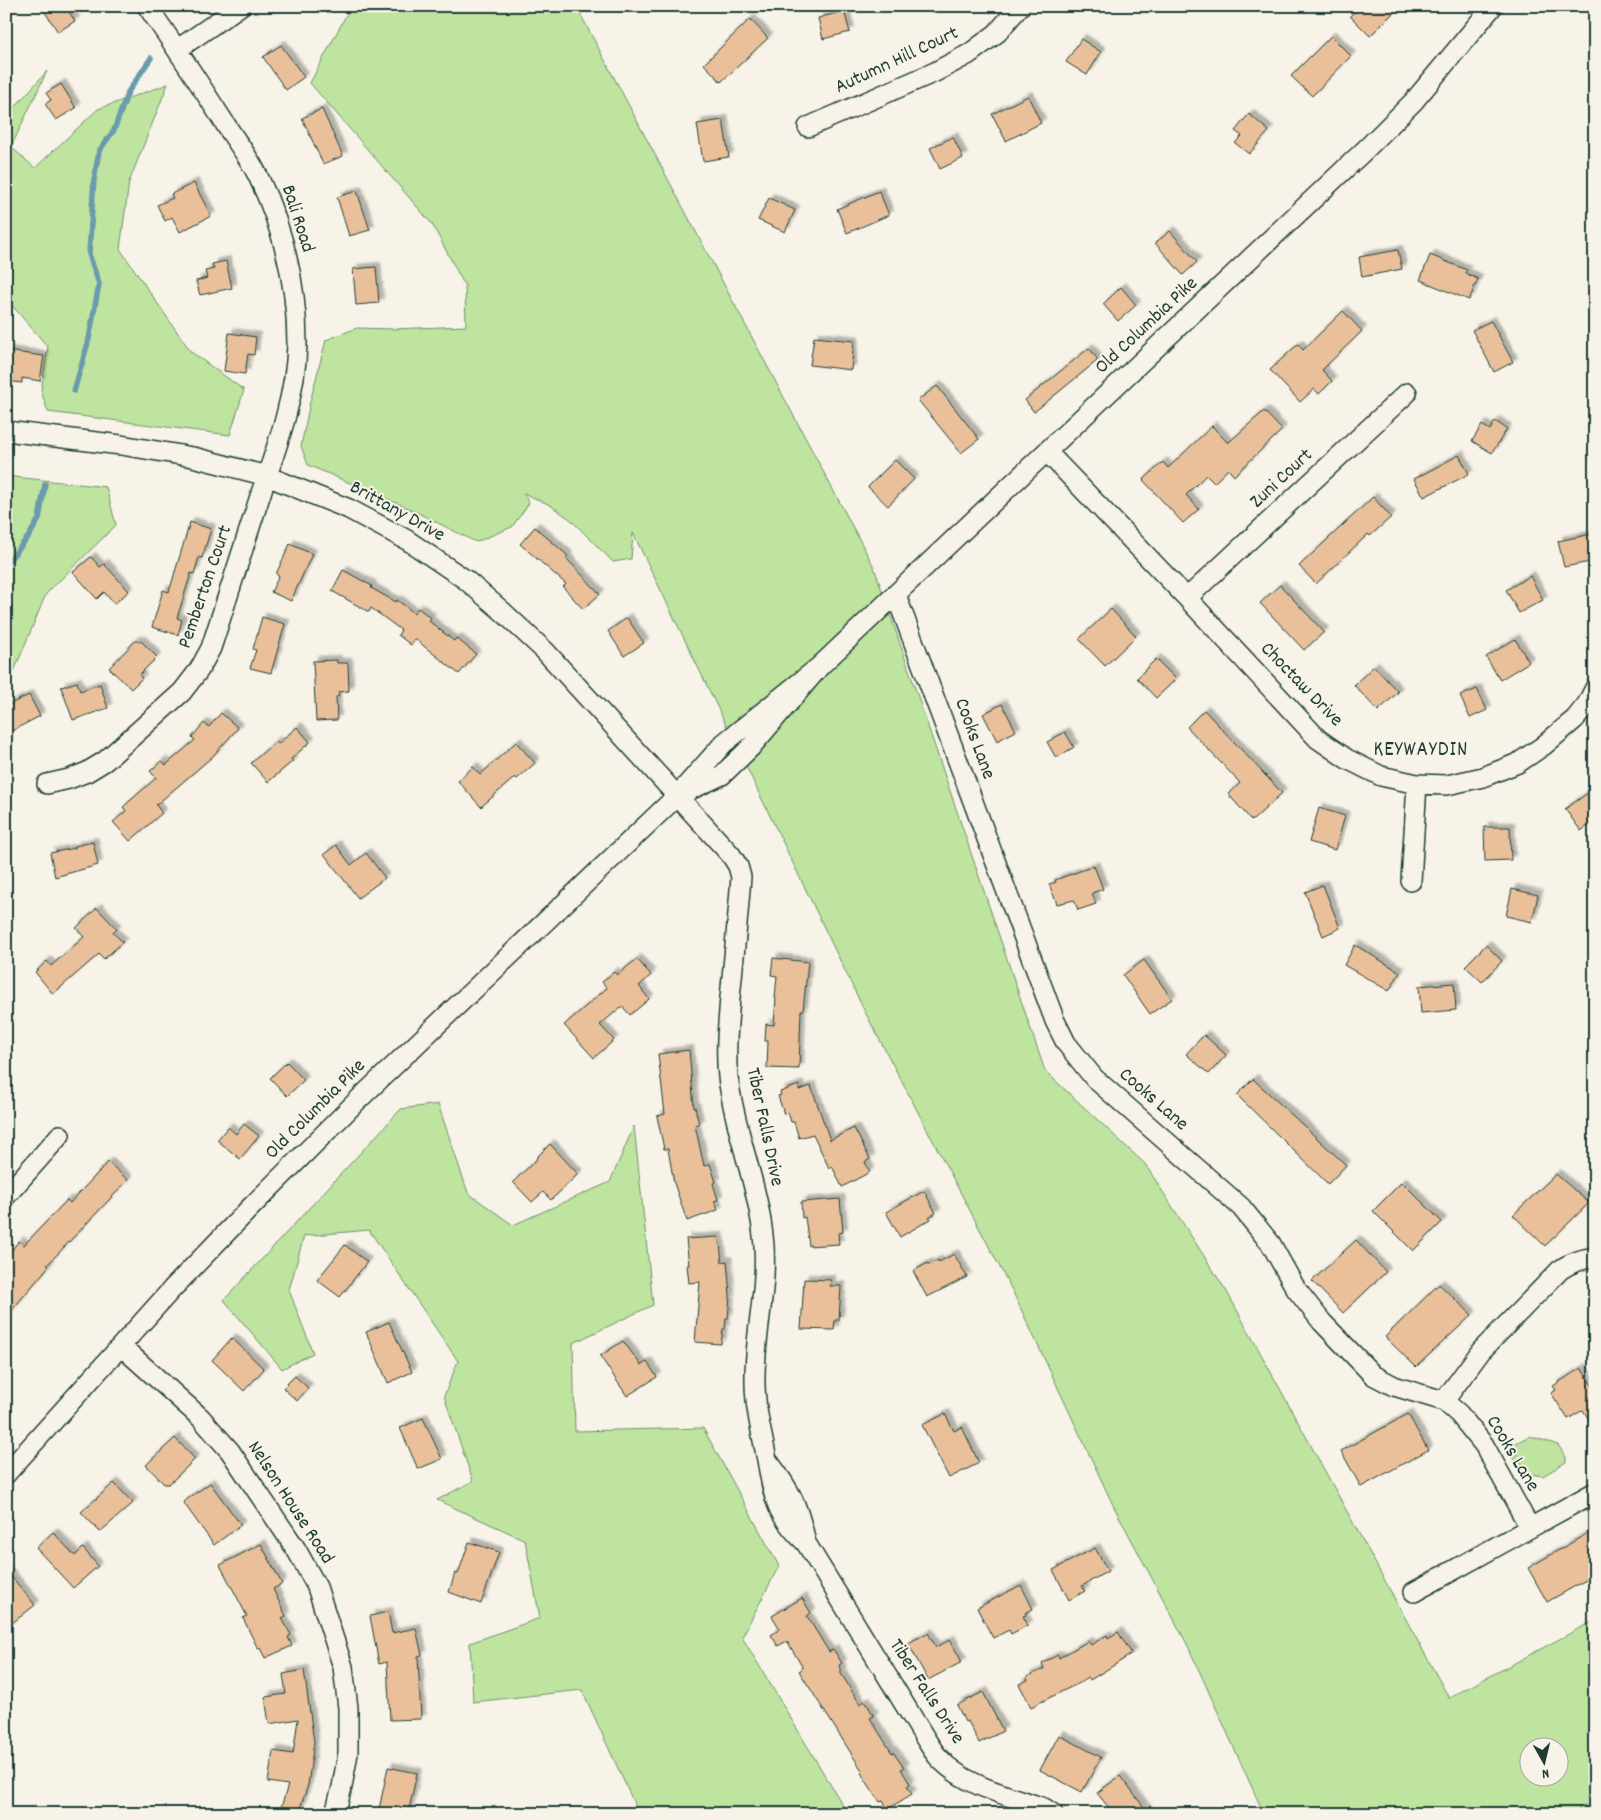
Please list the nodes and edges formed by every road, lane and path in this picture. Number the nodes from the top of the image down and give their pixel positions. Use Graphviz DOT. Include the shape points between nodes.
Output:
graph roads {
  1 [pos="147,6"];
  2 [pos="240,6"];
  3 [pos="1020,6"];
  4 [pos="1493,6"];
  5 [pos="178,49"];
  6 [pos="808,127"];
  7 [pos="1407,393"];
  8 [pos="6,431"];
  9 [pos="1047,452"];
  10 [pos="267,476"];
  11 [pos="896,595"];
  12 [pos="1187,598"];
  13 [pos="1595,688"];
  14 [pos="47,784"];
  15 [pos="1417,784"];
  16 [pos="677,796"];
  17 [pos="1411,881"];
  18 [pos="60,1135"];
  19 [pos="6,1196"];
  20 [pos="1595,1257"];
  21 [pos="121,1346"];
  22 [pos="1444,1401"];
  23 [pos="7,1471"];
  24 [pos="1595,1492"];
  25 [pos="1530,1528"];
  26 [pos="1414,1592"];
  27 [pos="335,1814"];
  28 [pos="1053,1814"];
  1 -- 5 [label="street, Bali Road"];
  2 -- 5 [label="street"];
  3 -- 6 [label="street, Autumn Hill Court" via="997,33 969,54 936,72"];
  4 -- 9 [label="street, Old Columbia Pike" via="1414,101 1368,148"];
  5 -- 10 [label="street, Bali Road" via="258,174 275,215 287,258 297,345 284,424"];
  7 -- 12 [label="street, Zuni Court"];
  8 -- 10 [label="street, Brittany Drive" via="193,457"];
  9 -- 11 [label="street, Old Columbia Pike"];
  9 -- 12 [label="street, Choctaw Drive"];
  10 -- 14 [label="street, Pemberton Court" via="211,648 200,670 182,692 105,761 87,772"];
  10 -- 16 [label="street, Brittany Drive" via="349,509 407,540 466,580 545,651"];
  11 -- 16 [label="street, Old Columbia Pike" via="820,666 724,742"];
  11 -- 22 [label="street, Cooks Lane" via="1066,1043 1094,1078 1241,1207 1270,1244 1296,1289 1322,1322 1373,1375 1394,1386"];
  12 -- 15 [label="street, Choctaw Drive" via="1318,738 1347,759 1381,776"];
  13 -- 15 [label="street, Choctaw Drive" via="1575,719 1518,762 1484,777 1447,785"];
  15 -- 17 [label="street"];
  16 -- 21 [label="street, Old Columbia Pike" via="358,1100 172,1289"];
  16 -- 28 [label="street, Tiber Falls Drive" via="731,855 742,877 726,1040 732,1107 761,1217 764,1282 754,1381 756,1408 778,1509 792,1530 806,1543 939,1757 971,1782"];
  18 -- 19 [label="street"];
  20 -- 22 [label="street" via="1570,1263 1560,1270 1481,1351"];
  21 -- 23 [label="street, Old Columbia Pike"];
  21 -- 27 [label="street, Nelson House Road" via="200,1418 230,1451 317,1586 343,1667 348,1708 348,1753"];
  22 -- 25 [label="street, Cooks Lane" via="1484,1445"];
  24 -- 25 [label="street"];
  25 -- 26 [label="street"];
}
